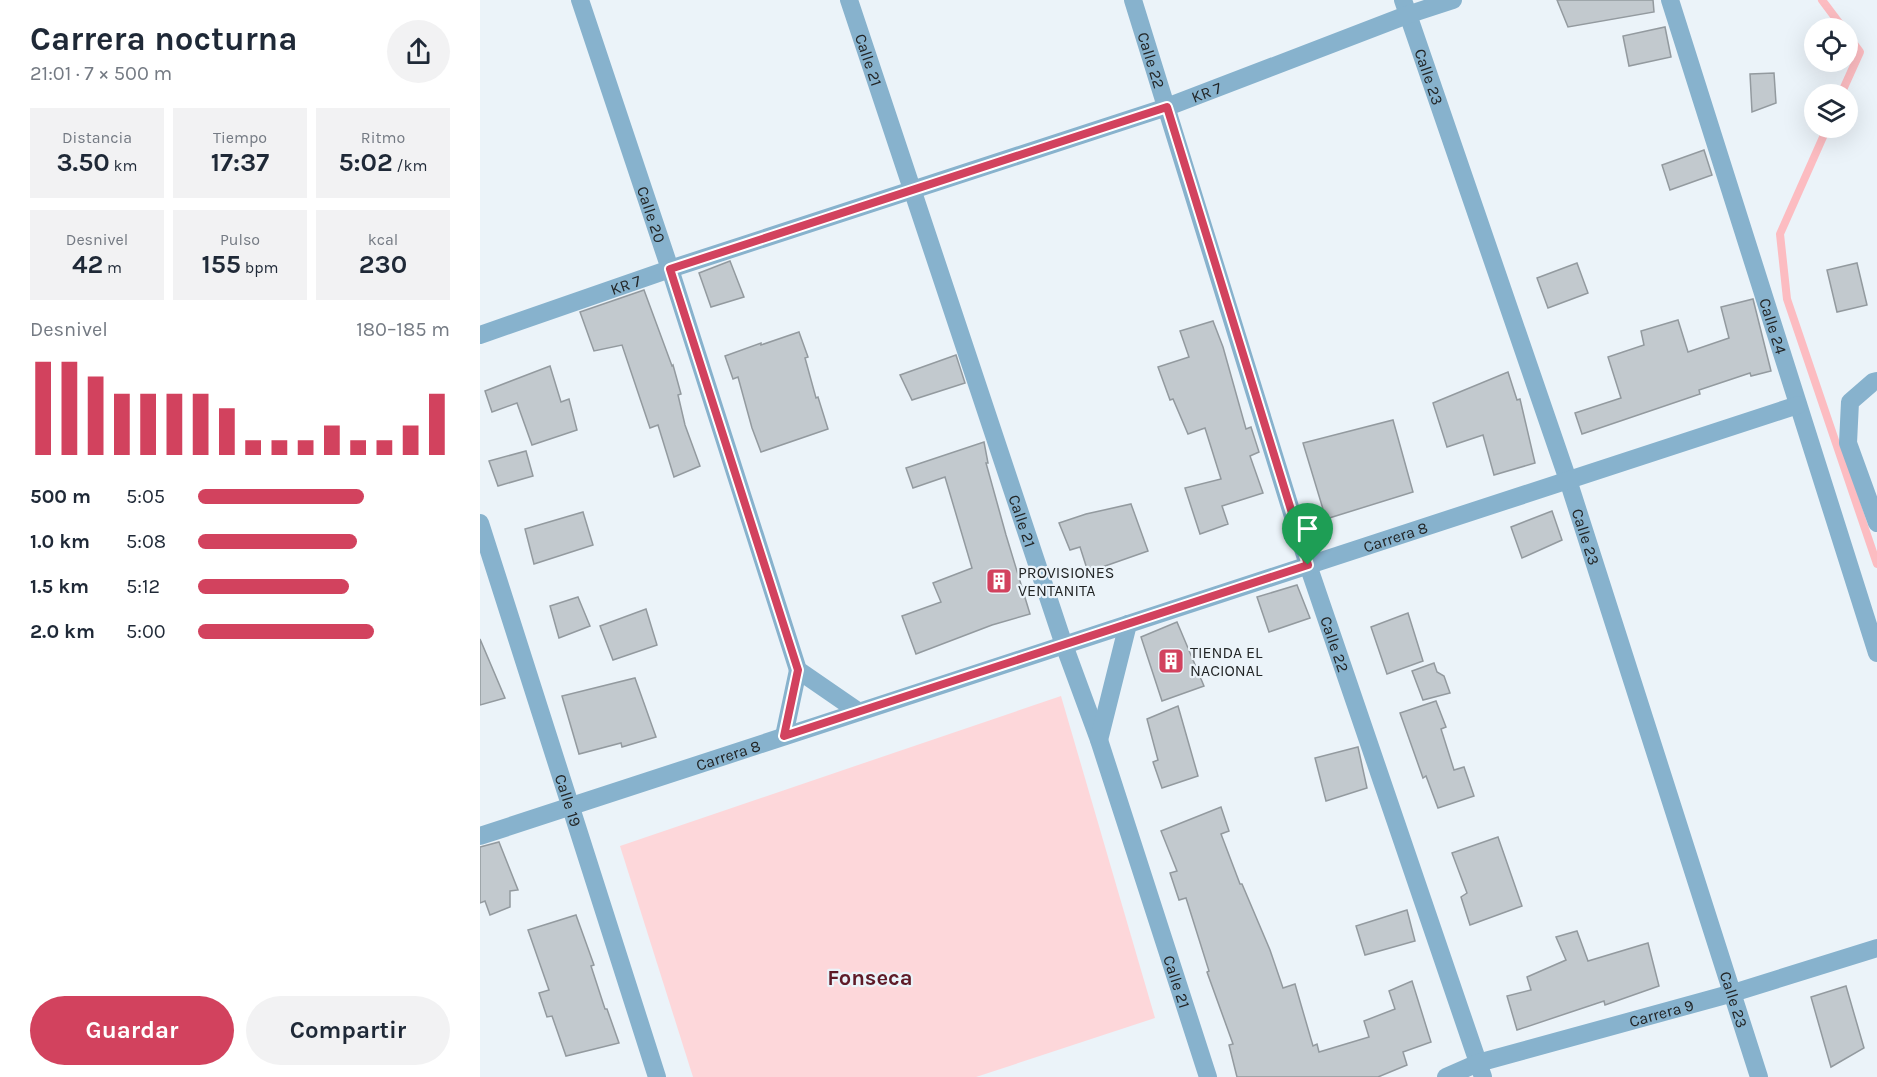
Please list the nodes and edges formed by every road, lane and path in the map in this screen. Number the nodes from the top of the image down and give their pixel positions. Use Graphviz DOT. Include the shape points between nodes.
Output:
graph roads {
  1 [pos="580,0"];
  2 [pos="849,0"];
  3 [pos="1133,0"];
  4 [pos="1453,0"];
  5 [pos="1670,0"];
  6 [pos="1405,7"];
  7 [pos="1167,107"];
  8 [pos="914,191"];
  9 [pos="670,269"];
  10 [pos="480,335"];
  11 [pos="1877,381"];
  12 [pos="1798,405"];
  13 [pos="1568,480"];
  14 [pos="480,523"];
  15 [pos="1877,523"];
  16 [pos="1308,565"];
  17 [pos="1128,624"];
  18 [pos="1064,645"];
  19 [pos="1877,653"];
  20 [pos="798,670"];
  21 [pos="859,712"];
  22 [pos="784,736"];
  23 [pos="1099,740"];
  24 [pos="570,806"];
  25 [pos="480,836"];
  26 [pos="1877,948"];
  27 [pos="1733,993"];
  28 [pos="1481,1070"];
  29 [pos="657,1077"];
  30 [pos="1208,1077"];
  31 [pos="1446,1077"];
  32 [pos="1759,1077"];
  1 -- 9 [label="street, Calle 20"];
  2 -- 8 [label="street, Calle 21"];
  3 -- 7 [label="street, Calle 22"];
  4 -- 6 [label="street, KR 7"];
  5 -- 12 [label="street, Calle 24"];
  6 -- 7 [label="street, KR 7"];
  6 -- 13 [label="street, Calle 23"];
  7 -- 8 [label="street, KR 7"];
  7 -- 16 [label="street, Calle 22"];
  8 -- 9 [label="street, KR 7"];
  8 -- 18 [label="street, Calle 21"];
  9 -- 10 [label="street, KR 7"];
  9 -- 20 [label="street, Calle 20"];
  11 -- 15 [label="street" via="1850,402 1848,443"];
  12 -- 13 [label="street, Carrera 8"];
  12 -- 19 [label="street, Calle 24"];
  13 -- 16 [label="street, Carrera 8"];
  13 -- 27 [label="street, Calle 23"];
  14 -- 24 [label="street, Calle 19"];
  16 -- 17 [label="street, Carrera 8"];
  16 -- 28 [label="street, Calle 22"];
  17 -- 18 [label="street, Carrera 8"];
  17 -- 23 [label="street"];
  18 -- 21 [label="street, Carrera 8"];
  18 -- 23 [label="street, Calle 21"];
  20 -- 21 [label="street"];
  20 -- 22 [label="street, Calle 20"];
  21 -- 22 [label="street, Carrera 8"];
  22 -- 24 [label="street, Carrera 8"];
  23 -- 30 [label="street, Calle 21"];
  24 -- 25 [label="street, Carrera 8"];
  24 -- 29 [label="street, Calle 19"];
  26 -- 27 [label="street, Carrera 9"];
  27 -- 28 [label="street, Carrera 9"];
  27 -- 32 [label="street, Calle 23"];
  28 -- 31 [label="street, Carrera 9"];
}
